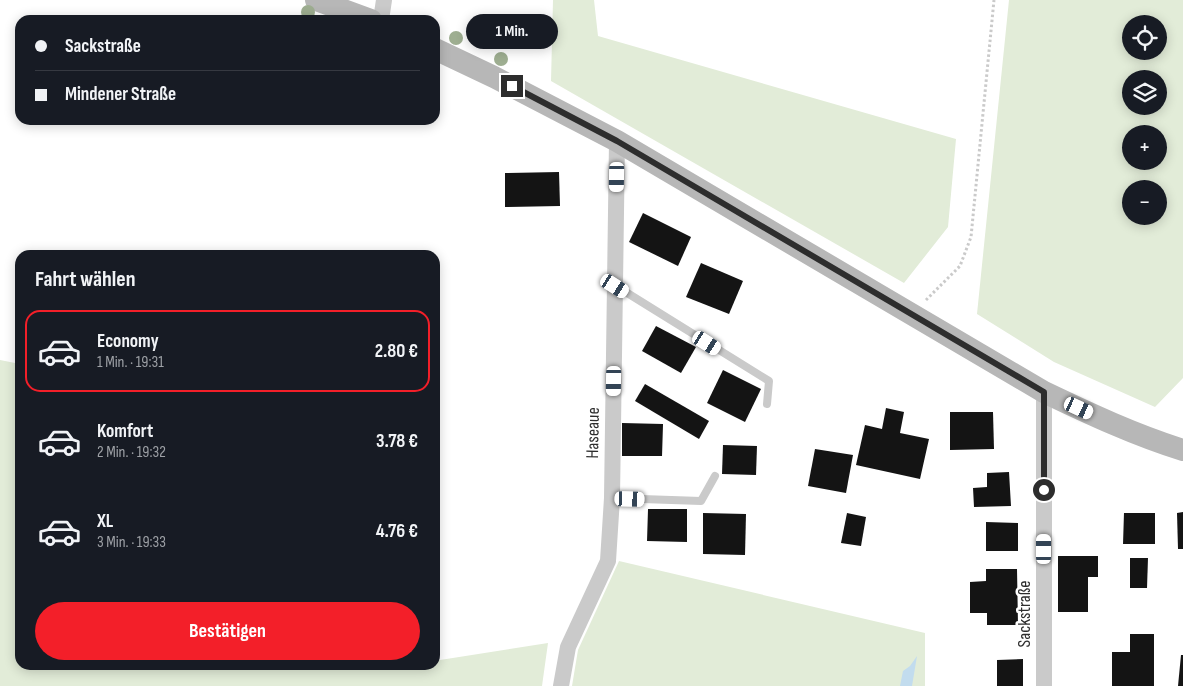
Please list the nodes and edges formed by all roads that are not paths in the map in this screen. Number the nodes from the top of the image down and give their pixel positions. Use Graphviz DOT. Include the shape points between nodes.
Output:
graph roads {
  1 [pos="316,0"];
  2 [pos="384,0"];
  3 [pos="357,15"];
  4 [pos="382,15"];
  5 [pos="440,51"];
  6 [pos="617,141"];
  7 [pos="615,286"];
  8 [pos="1044,392"];
  9 [pos="767,404"];
  10 [pos="1183,450"];
  11 [pos="715,476"];
  12 [pos="612,498"];
  13 [pos="561,686"];
  14 [pos="1044,686"];
  1 -- 3 [label="main road"];
  2 -- 4 [label="street"];
  5 -- 6 [label="main road"];
  6 -- 7 [label="street, Haseaue"];
  6 -- 8 [label="main road"];
  7 -- 9 [label="lane" via="769,381"];
  7 -- 12 [label="street, Haseaue"];
  8 -- 10 [label="main road" via="1114,425"];
  8 -- 14 [label="street, Sackstraße"];
  11 -- 12 [label="lane" via="701,501"];
  12 -- 13 [label="street, Haseaue" via="608,561 568,647"];
}
